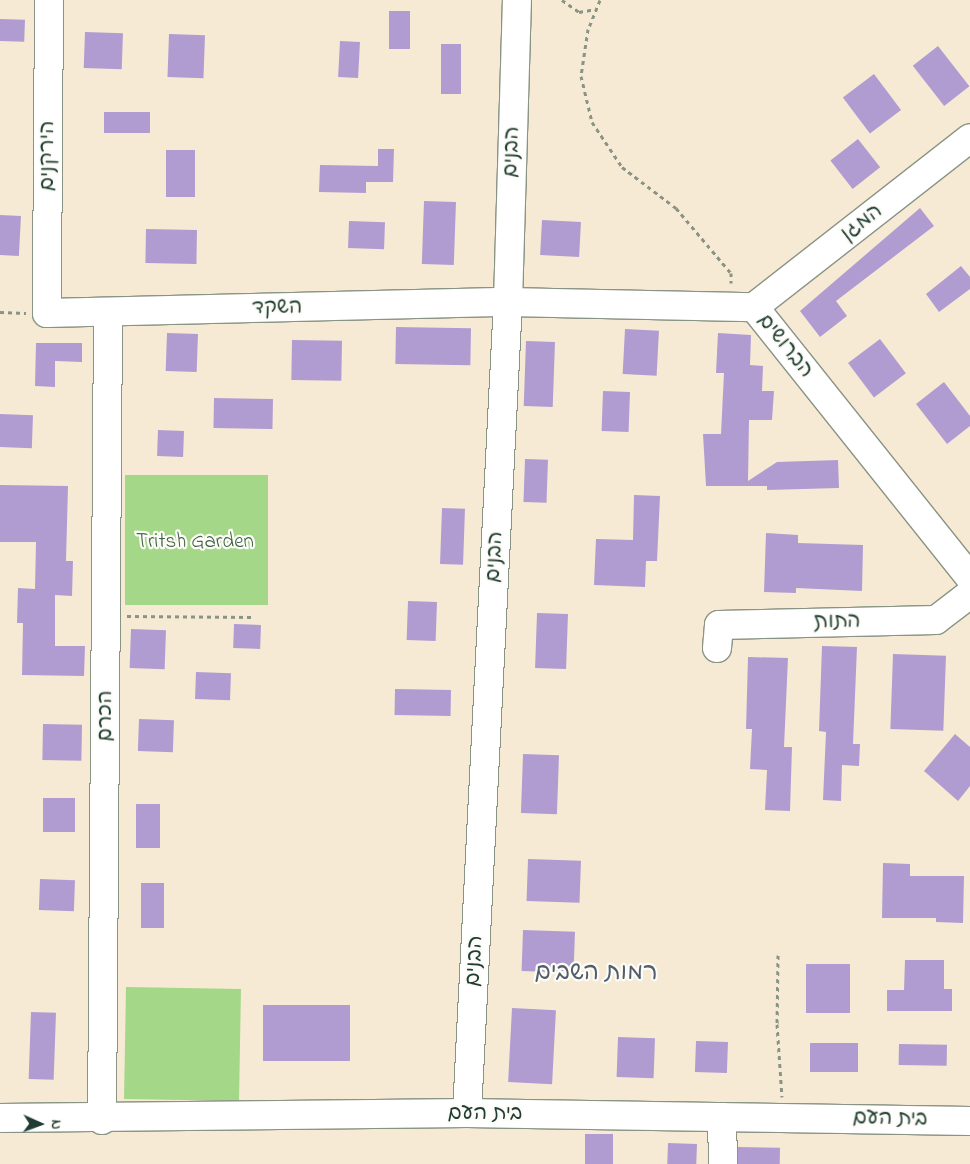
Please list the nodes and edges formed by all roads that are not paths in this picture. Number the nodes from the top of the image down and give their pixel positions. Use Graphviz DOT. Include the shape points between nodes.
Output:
graph roads {
  1 [pos="49,0"];
  2 [pos="517,0"];
  3 [pos="970,138"];
  4 [pos="508,302"];
  5 [pos="743,307"];
  6 [pos="108,312"];
  7 [pos="47,313"];
  8 [pos="970,578"];
  9 [pos="970,594"];
  10 [pos="718,648"];
  11 [pos="467,1114"];
  12 [pos="722,1117"];
  13 [pos="0,1118"];
  14 [pos="102,1120"];
  15 [pos="970,1121"];
  16 [pos="723,1164"];
  1 -- 7 [label="street, הירקנים"];
  2 -- 4 [label="street, הבנים"];
  3 -- 5 [label="street, המגן"];
  4 -- 5 [label="street, הברושים"];
  4 -- 6 [label="street, השקד"];
  4 -- 11 [label="street, הבנים"];
  5 -- 8 [label="street, הברושים"];
  6 -- 7 [label="street, השקד"];
  6 -- 14 [label="street, הכרם"];
  9 -- 10 [label="street, התות" via="936,620 719,625"];
  11 -- 12 [label="street, בית העם"];
  11 -- 14 [label="street, בית העם"];
  12 -- 15 [label="street, בית העם"];
  12 -- 16 [label="street"];
  13 -- 14 [label="street, בית העם"];
}
